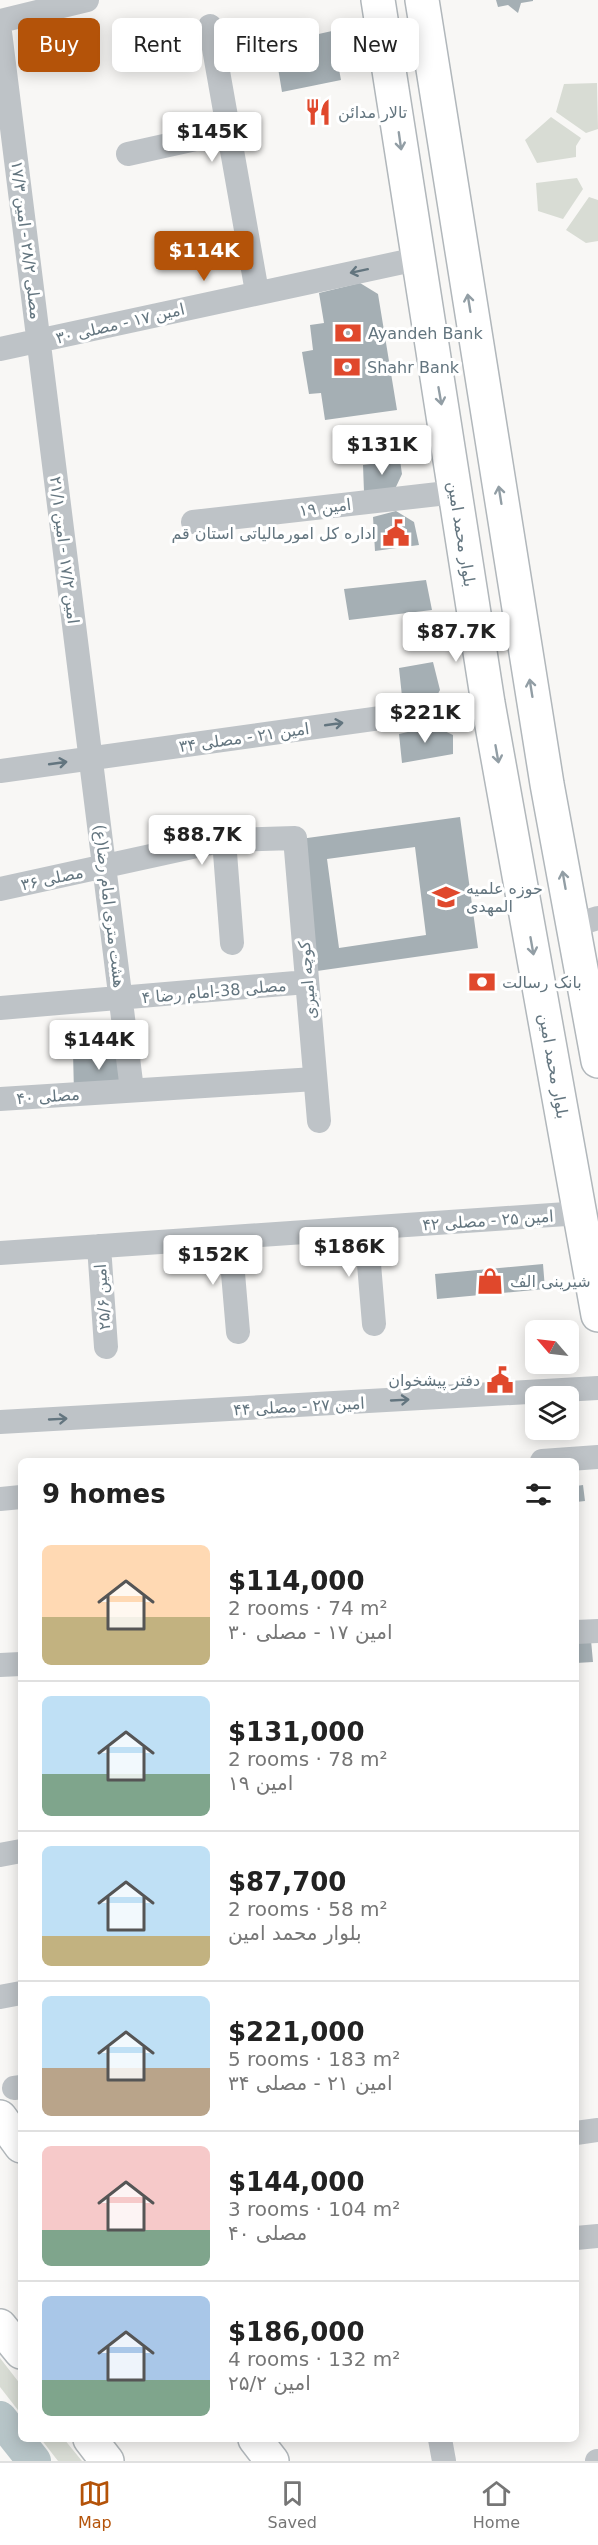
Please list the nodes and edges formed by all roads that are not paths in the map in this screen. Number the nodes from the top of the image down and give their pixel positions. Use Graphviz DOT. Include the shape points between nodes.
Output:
graph roads {
  1 [pos="87,0"];
  2 [pos="378,0"];
  3 [pos="422,0"];
  4 [pos="381,18"];
  5 [pos="0,21"];
  6 [pos="210,27"];
  7 [pos="0,32"];
  8 [pos="428,46"];
  9 [pos="419,48"];
  10 [pos="391,72"];
  11 [pos="227,132"];
  12 [pos="128,154"];
  13 [pos="417,259"];
  14 [pos="257,292"];
  15 [pos="40,341"];
  16 [pos="0,349"];
  17 [pos="456,492"];
  18 [pos="193,522"];
  19 [pos="488,703"];
  20 [pos="91,758"];
  21 [pos="0,771"];
  22 [pos="295,838"];
  23 [pos="224,840"];
  24 [pos="105,867"];
  25 [pos="0,889"];
  26 [pos="585,922"];
  27 [pos="232,944"];
  28 [pos="307,982"];
  29 [pos="121,999"];
  30 [pos="0,1008"];
  31 [pos="598,1061"];
  32 [pos="315,1079"];
  33 [pos="132,1090"];
  34 [pos="0,1099"];
  35 [pos="319,1121"];
  36 [pos="581,1213"];
  37 [pos="366,1228"];
  38 [pos="230,1238"];
  39 [pos="99,1246"];
  40 [pos="0,1253"];
  41 [pos="596,1297"];
  42 [pos="374,1324"];
  43 [pos="238,1332"];
  44 [pos="106,1347"];
  45 [pos="598,1388"];
  46 [pos="0,1422"];
  47 [pos="598,1457"];
  48 [pos="579,1458"];
  49 [pos="18,1497"];
  50 [pos="0,1499"];
  51 [pos="598,1630"];
  52 [pos="579,1632"];
  53 [pos="18,1664"];
  54 [pos="0,1665"];
  55 [pos="18,1852"];
  56 [pos="0,1855"];
  57 [pos="18,1994"];
  58 [pos="0,1997"];
  59 [pos="0,2117"];
  60 [pos="598,2130"];
  61 [pos="579,2133"];
  62 [pos="18,2141"];
  63 [pos="598,2236"];
  64 [pos="579,2238"];
  65 [pos="0,2326"];
  66 [pos="18,2348"];
  67 [pos="92,2442"];
  68 [pos="257,2442"];
  69 [pos="441,2442"];
  70 [pos="107,2461"];
  71 [pos="272,2461"];
  72 [pos="444,2461"];
  1 -- 5 [label="street"];
  2 -- 4 [label="main road, بلوار محمد امین"];
  3 -- 8 [label="main road"];
  6 -- 11 [label="street"];
  7 -- 15 [label="street, مصلی ۲۸/۲ - امین ۱۷/۳"];
  8 -- 9 [label="main road"];
  26 -- 8 [label="main road, one-way"];
  10 -- 13 [label="main road, بلوار محمد امین, one-way"];
  11 -- 12 [label="street"];
  11 -- 14 [label="street"];
  13 -- 14 [label="street, امین ۱۷ - مصلی ۳۰, one-way"];
  13 -- 17 [label="main road, بلوار محمد امین, one-way"];
  14 -- 15 [label="street, امین ۱۷ - مصلی ۳۰"];
  15 -- 16 [label="street, امین ۱۷ - مصلی ۳۰"];
  15 -- 20 [label="street, امین ۱۷/۲ - امین ۲۱/۱"];
  17 -- 18 [label="street, امین ۱۹"];
  17 -- 19 [label="main road, بلوار محمد امین"];
  20 -- 19 [label="street, امین ۲۱ - مصلی ۳۴, one-way"];
  19 -- 36 [label="main road, بلوار محمد امین, one-way"];
  21 -- 20 [label="street, امین ۲۱ - مصلی ۳۴, one-way"];
  20 -- 24 [label="street, هشت متری امام رضا(ع)"];
  22 -- 23 [label="street, مصلی ۳۶"];
  22 -- 28 [label="street, کوچه امیری"];
  23 -- 24 [label="street, مصلی ۳۶"];
  23 -- 27 [label="street"];
  24 -- 25 [label="street, مصلی ۳۶"];
  24 -- 29 [label="street, هشت متری امام رضا(ع)"];
  26 -- 31 [label="main road"];
  28 -- 29 [label="street, مصلی 38-امام رضا ۴"];
  28 -- 32 [label="street, کوچه امیری"];
  29 -- 30 [label="street, مصلی 38-امام رضا ۴"];
  29 -- 33 [label="street, هشت متری امام رضا(ع)"];
  32 -- 33 [label="street, مصلی ۴۰"];
  32 -- 35 [label="street, کوچه امیری"];
  33 -- 34 [label="street, مصلی ۴۰"];
  36 -- 37 [label="street, امین ۲۵ - مصلی ۴۲"];
  36 -- 41 [label="main road, بلوار محمد امین"];
  37 -- 38 [label="street, امین ۲۵ - مصلی ۴۲"];
  37 -- 42 [label="street"];
  38 -- 39 [label="street, امین ۲۵ - مصلی ۴۲"];
  38 -- 43 [label="street"];
  39 -- 40 [label="street, امین ۲۵ - مصلی ۴۲"];
  39 -- 44 [label="street, امین ۲۵/۶"];
  46 -- 45 [label="street, امین ۲۷ - مصلی ۴۴, one-way"];
  47 -- 48 [label="street"];
  49 -- 50 [label="street"];
  51 -- 52 [label="street"];
  53 -- 54 [label="street"];
  55 -- 56 [label="street"];
  57 -- 58 [label="street"];
  59 -- 62 [label="main road"];
  60 -- 61 [label="street"];
  63 -- 64 [label="street"];
  65 -- 66 [label="main road"];
  67 -- 70 [label="main road"];
  68 -- 71 [label="main road"];
  69 -- 72 [label="street"];
}
